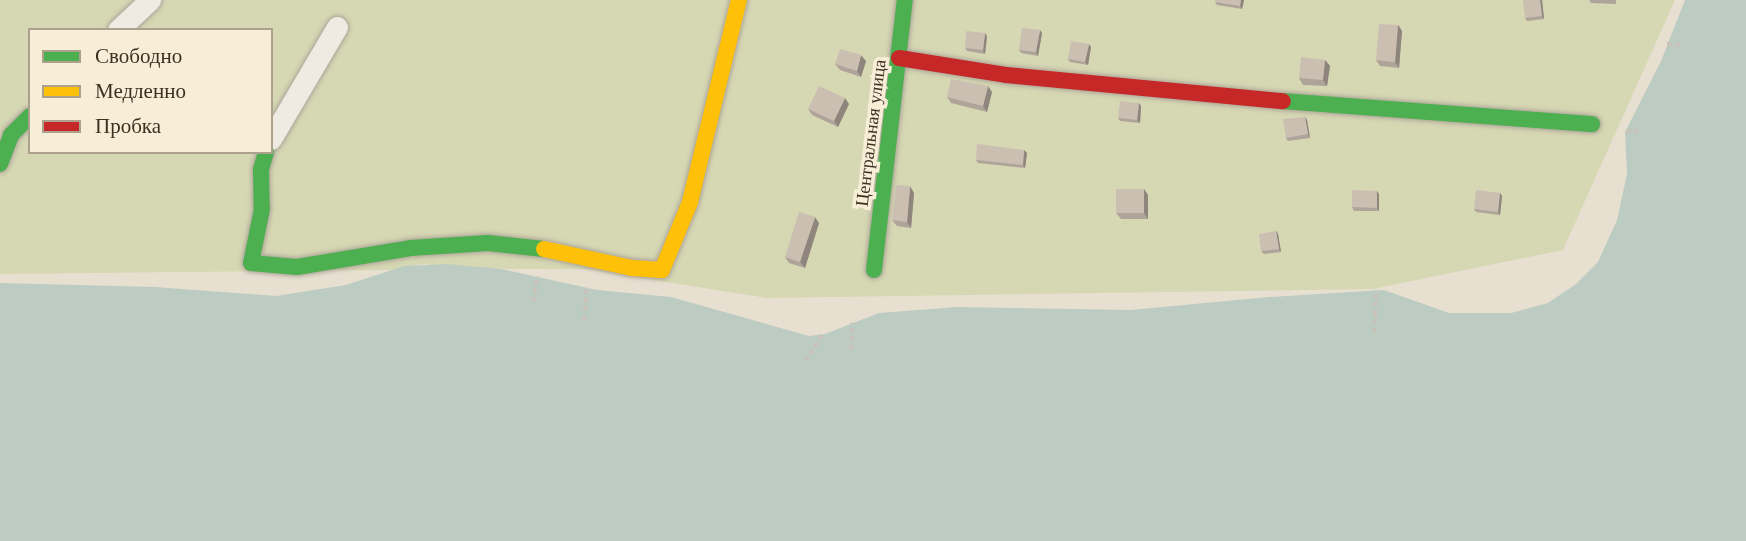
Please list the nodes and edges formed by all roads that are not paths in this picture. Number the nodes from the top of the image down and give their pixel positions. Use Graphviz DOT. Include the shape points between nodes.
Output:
graph roads {
  1 [pos="150,0"];
  2 [pos="739,0"];
  3 [pos="905,0"];
  4 [pos="337,27"];
  5 [pos="120,28"];
  6 [pos="899,58"];
  7 [pos="28,118"];
  8 [pos="1592,124"];
  9 [pos="273,136"];
  10 [pos="265,154"];
  11 [pos="0,164"];
  12 [pos="874,270"];
  1 -- 5 [label="street"];
  2 -- 10 [label="street" via="690,202 662,270 488,243 410,248 298,267 251,263 262,209"];
  3 -- 6 [label="street, Центральная улица"];
  4 -- 9 [label="street"];
  6 -- 8 [label="street" via="1006,75 1196,94"];
  6 -- 12 [label="street, Центральная улица"];
  7 -- 11 [label="street" via="11,135"];
}
